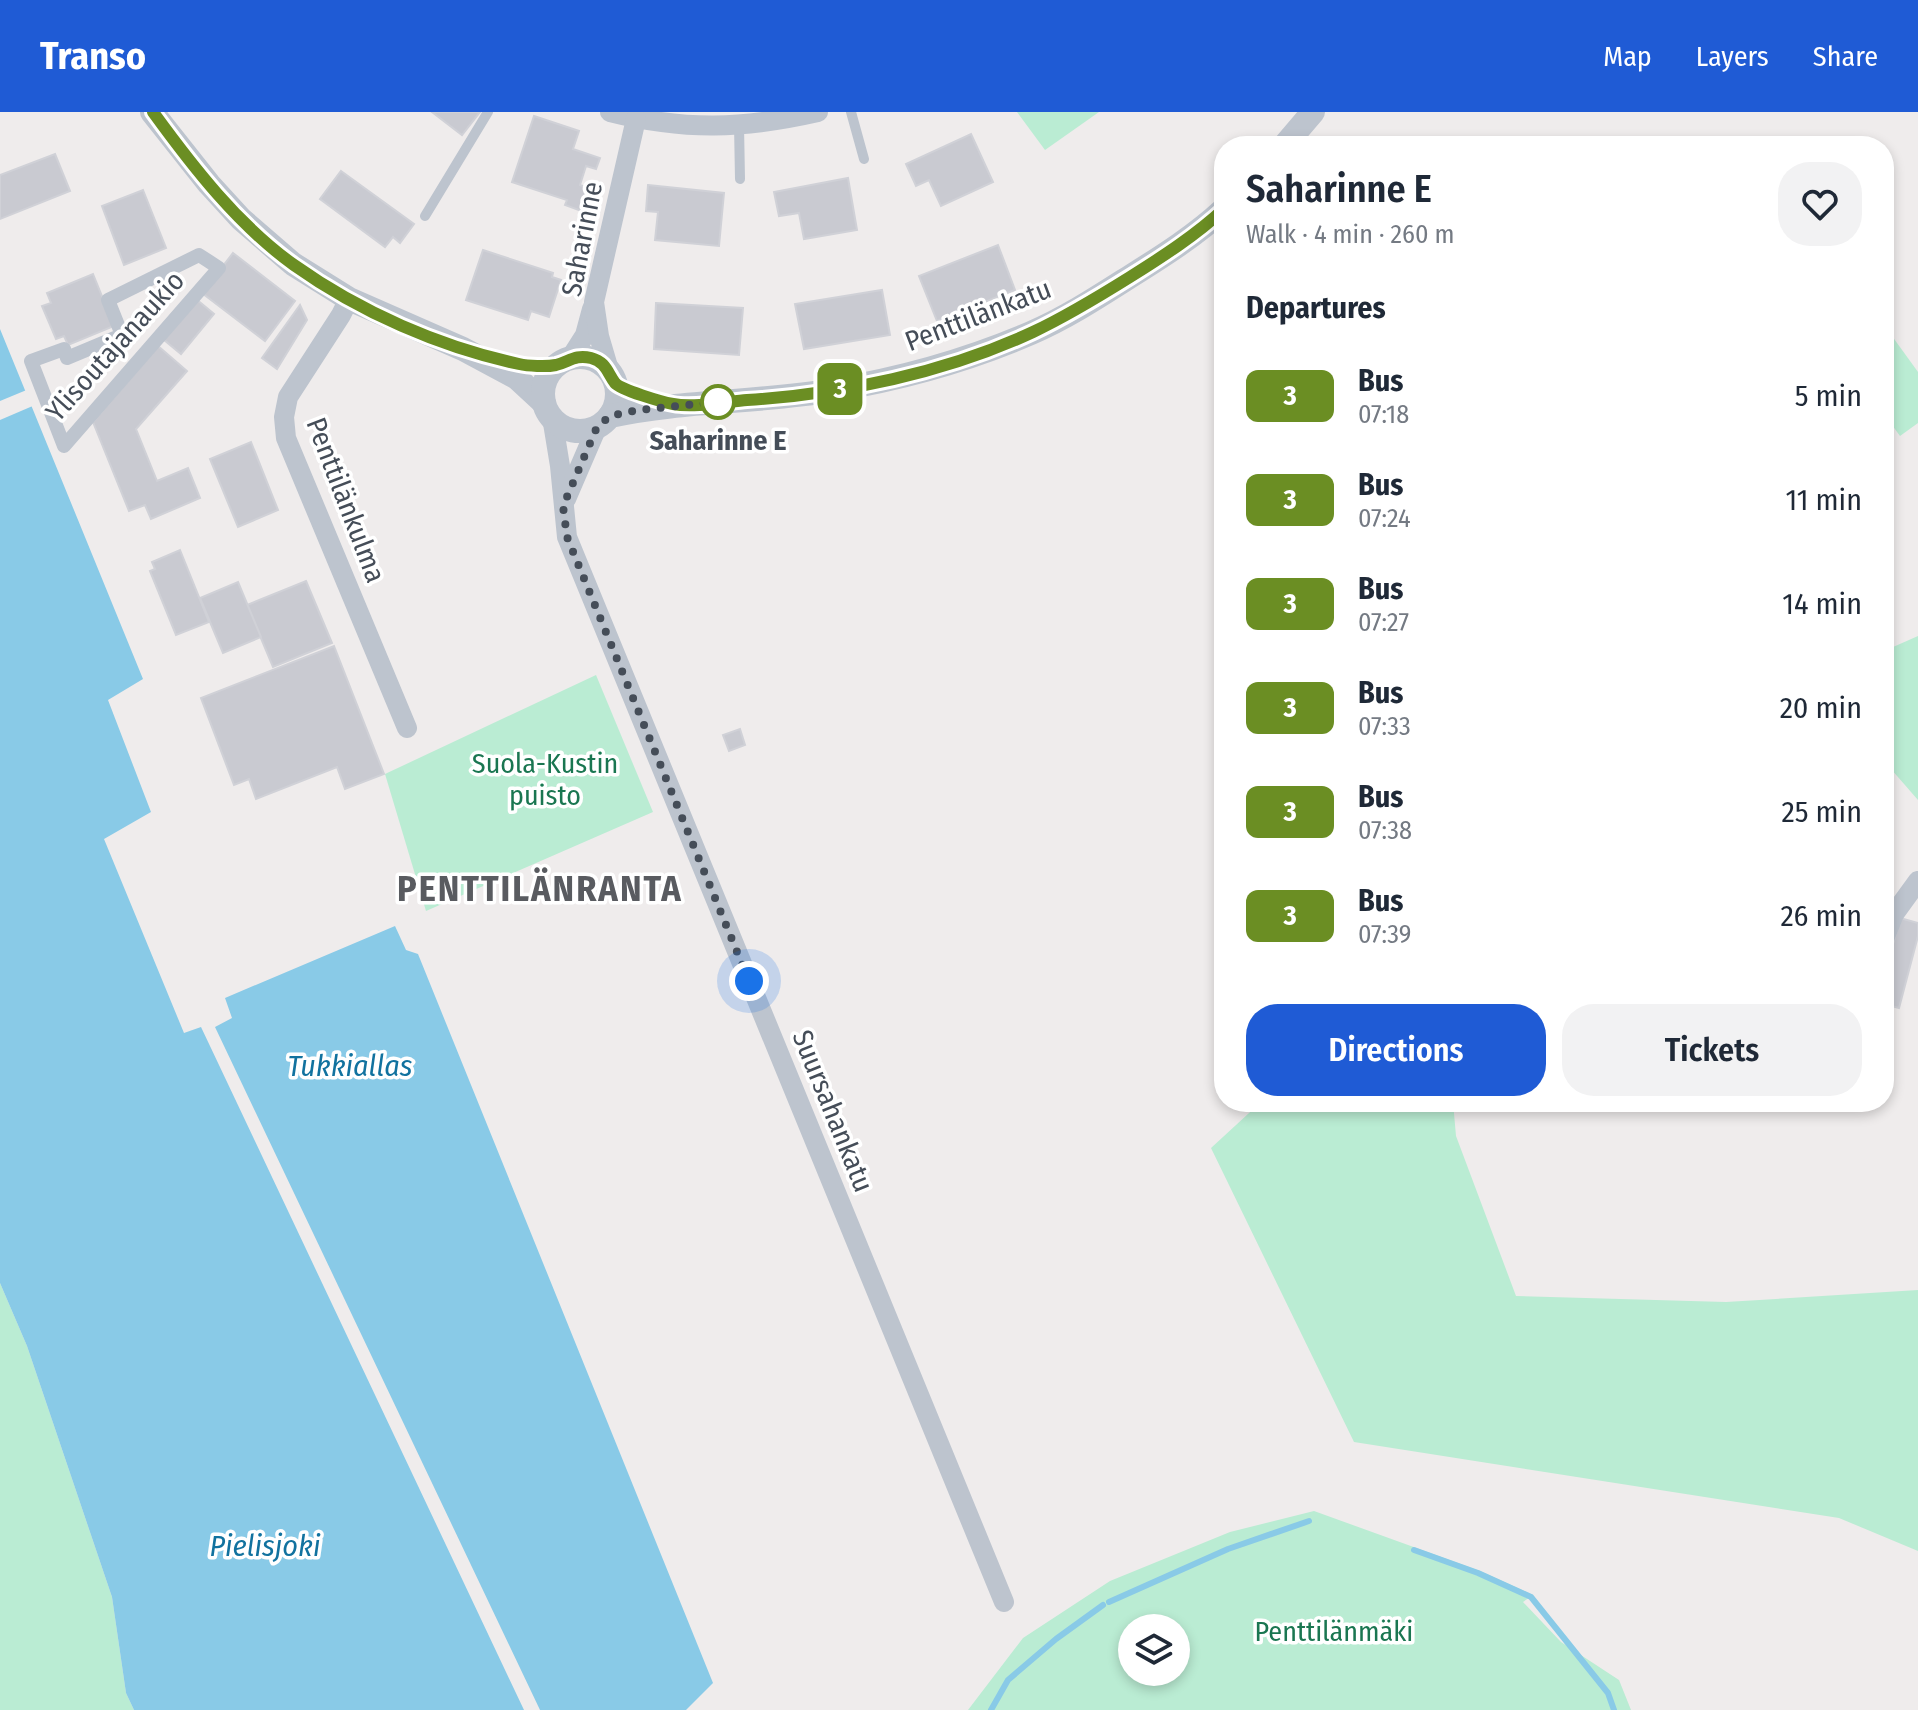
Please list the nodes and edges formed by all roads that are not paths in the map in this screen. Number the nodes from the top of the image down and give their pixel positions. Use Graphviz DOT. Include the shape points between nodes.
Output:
graph roads {
  1 [pos="152,112"];
  2 [pos="488,112"];
  3 [pos="610,112"];
  4 [pos="818,112"];
  5 [pos="851,112"];
  6 [pos="1313,112"];
  7 [pos="760,118"];
  8 [pos="636,119"];
  9 [pos="739,125"];
  10 [pos="1293,136"];
  11 [pos="864,159"];
  12 [pos="740,179"];
  13 [pos="425,216"];
  14 [pos="1214,217"];
  15 [pos="199,255"];
  16 [pos="349,299"];
  17 [pos="594,302"];
  18 [pos="463,349"];
  19 [pos="564,361"];
  20 [pos="612,377"];
  21 [pos="675,405"];
  22 [pos="548,410"];
  23 [pos="603,422"];
  24 [pos="563,506"];
  25 [pos="407,728"];
  26 [pos="1918,881"];
  27 [pos="1894,914"];
  28 [pos="1004,1602"];
  1 -- 16 [label="street" via="241,219 293,264"];
  2 -- 13 [label="lane"];
  3 -- 8 [label="street"];
  4 -- 7 [label="street"];
  5 -- 11 [label="lane"];
  6 -- 10 [label="street"];
  7 -- 9 [label="street"];
  8 -- 9 [label="street" via="700,127"];
  8 -- 17 [label="street, Saharinne"];
  9 -- 12 [label="lane"];
  14 -- 21 [label="street, Penttilänkatu" via="1164,256 1094,299 1032,333 984,351 832,390"];
  15 -- 15 [label="street, Ylisoutajanaukio" via="219,268 64,446 31,361 64,349 67,358 122,335 108,300"];
  16 -- 18 [label="street"];
  16 -- 25 [label="street, Penttilänkulma" via="288,397 286,438"];
  17 -- 19 [label="street" via="585,335"];
  17 -- 20 [label="street, Saharinne"];
  18 -- 19 [label="street" via="523,365"];
  18 -- 22 [label="street" via="517,378"];
  19 -- 20 [label="street" via="588,357"];
  19 -- 22 [label="street" via="546,378"];
  20 -- 21 [label="street"];
  20 -- 23 [label="street" via="617,401"];
  21 -- 23 [label="street, Penttilänkatu"];
  22 -- 23 [label="street" via="573,430"];
  22 -- 24 [label="street, Suursahankatu"];
  23 -- 24 [label="street"];
  24 -- 28 [label="street, Suursahankatu" via="567,537"];
  26 -- 27 [label="street"];
}
